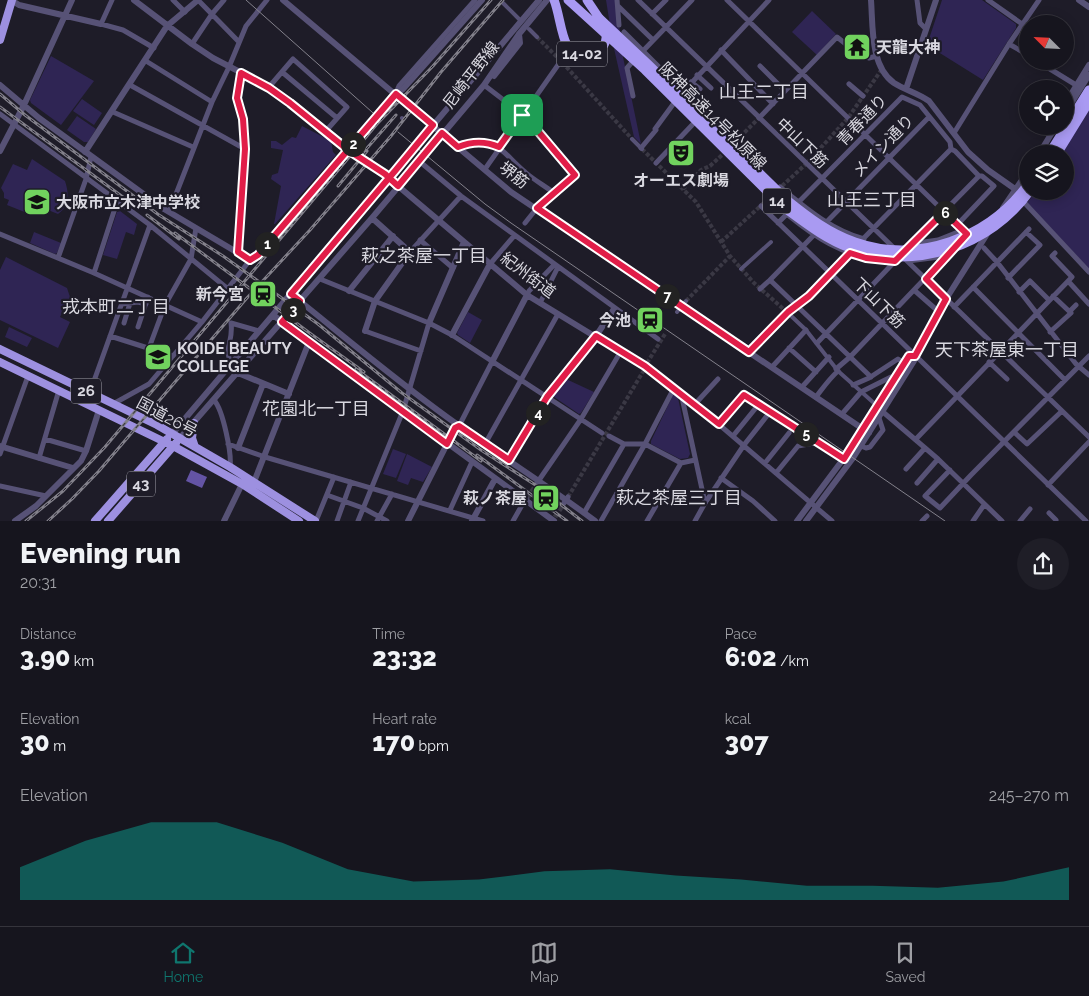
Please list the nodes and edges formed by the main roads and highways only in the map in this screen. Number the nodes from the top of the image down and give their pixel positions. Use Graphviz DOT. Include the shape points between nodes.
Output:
graph roads {
  1 [pos="12,0"];
  2 [pos="554,0"];
  3 [pos="568,0"];
  4 [pos="578,0"];
  5 [pos="587,0"];
  6 [pos="0,40"];
  7 [pos="1089,90"];
  8 [pos="1089,102"];
  9 [pos="1055,145"];
  10 [pos="1063,145"];
  11 [pos="1019,195"];
  12 [pos="1023,200"];
  13 [pos="0,348"];
  14 [pos="0,362"];
  15 [pos="194,423"];
  16 [pos="146,433"];
  17 [pos="172,434"];
  18 [pos="180,438"];
  19 [pos="165,442"];
  20 [pos="173,446"];
  21 [pos="195,447"];
  22 [pos="152,457"];
  23 [pos="95,521"];
  24 [pos="108,521"];
  25 [pos="299,521"];
  26 [pos="315,521"];
  1 -- 6 [label="highway"];
  2 -- 5 [label="highway, 14-02, bridge" via="567,44 580,54 589,54 605,42 606,36"];
  3 -- 12 [label="highway, 阪神高速14号松原線 / 14, bridge" via="645,70 782,206 840,244 870,254 897,257 943,251 992,229"];
  4 -- 11 [label="highway, 阪神高速14号松原線 / 14, bridge" via="630,46 787,200 812,220 843,237 871,247 898,250 942,244 988,223"];
  7 -- 9 [label="highway"];
  8 -- 10 [label="highway"];
  13 -- 17 [label="highway, 国道26号 / 26"];
  14 -- 16 [label="highway, 国道26号 / 26"];
  15 -- 21 [label="highway" via="192,438"];
  16 -- 19 [label="highway, 国道26号 / 26"];
  16 -- 22 [label="highway" via="153,443"];
  17 -- 18 [label="highway, 国道26号 / 26"];
  17 -- 19 [label="highway, 43"];
  18 -- 20 [label="highway, 43"];
  18 -- 21 [label="highway, 国道26号 / 26"];
  19 -- 20 [label="highway, 国道26号 / 26"];
  19 -- 22 [label="highway, 43"];
  20 -- 24 [label="highway, 43"];
  20 -- 25 [label="highway, 国道26号 / 26" via="242,484"];
  21 -- 26 [label="highway, 国道26号 / 26"];
  22 -- 23 [label="highway, 43"];
}
